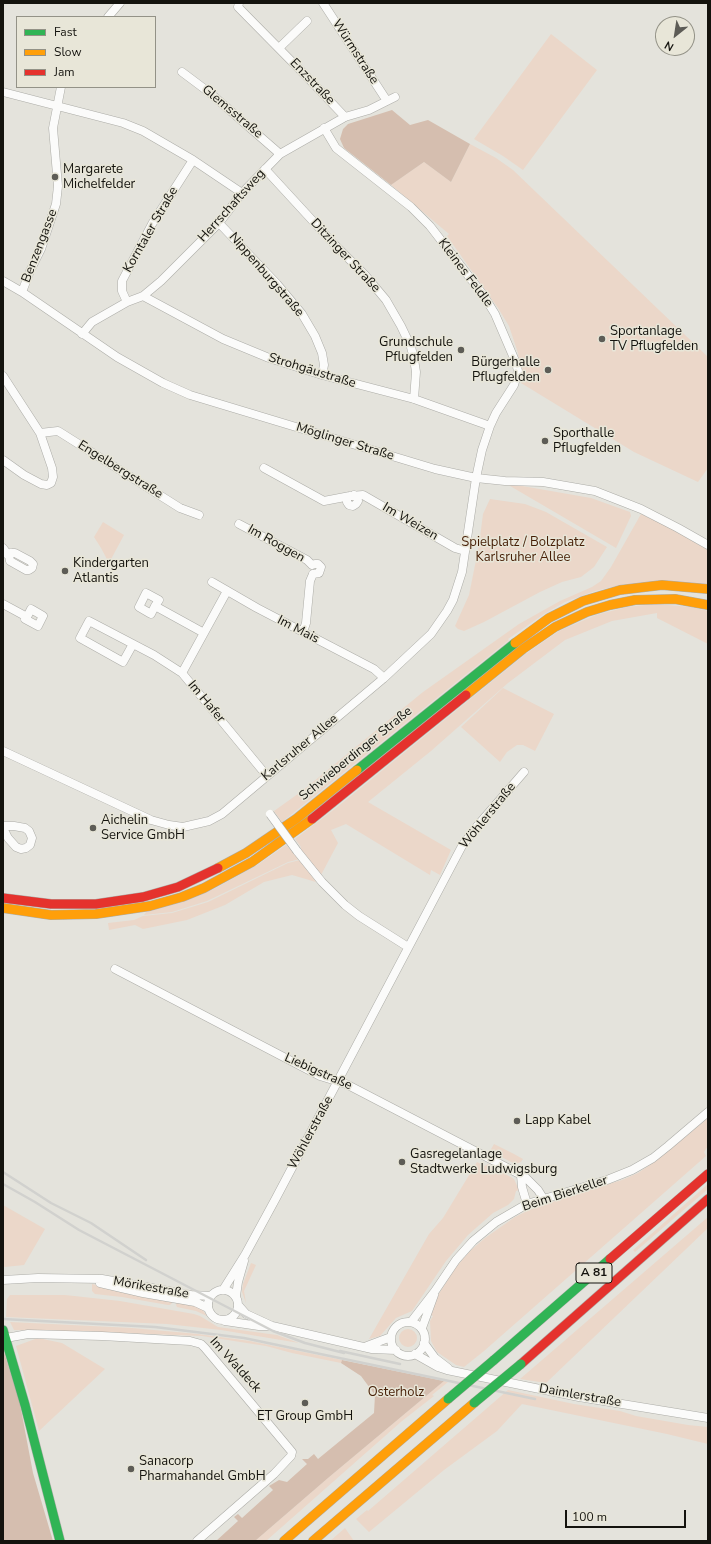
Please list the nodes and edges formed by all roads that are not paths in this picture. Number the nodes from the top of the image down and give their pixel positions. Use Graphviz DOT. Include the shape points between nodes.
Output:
graph roads {
  1 [pos="120,3"];
  2 [pos="239,3"];
  3 [pos="322,3"];
  4 [pos="109,16"];
  5 [pos="307,21"];
  6 [pos="279,48"];
  7 [pos="182,72"];
  8 [pos="61,88"];
  9 [pos="3,92"];
  10 [pos="395,97"];
  11 [pos="387,101"];
  12 [pos="57,105"];
  13 [pos="345,117"];
  14 [pos="324,128"];
  15 [pos="280,154"];
  16 [pos="193,160"];
  17 [pos="265,168"];
  18 [pos="242,193"];
  19 [pos="219,223"];
  20 [pos="3,281"];
  21 [pos="22,292"];
  22 [pos="143,296"];
  23 [pos="127,302"];
  24 [pos="82,334"];
  25 [pos="322,375"];
  26 [pos="3,376"];
  27 [pos="414,399"];
  28 [pos="490,426"];
  29 [pos="40,433"];
  30 [pos="3,460"];
  31 [pos="264,468"];
  32 [pos="476,478"];
  33 [pos="199,514"];
  34 [pos="239,524"];
  35 [pos="708,545"];
  36 [pos="465,551"];
  37 [pos="212,582"];
  38 [pos="708,589"];
  39 [pos="227,591"];
  40 [pos="3,604"];
  41 [pos="708,605"];
  42 [pos="155,606"];
  43 [pos="26,617"];
  44 [pos="303,632"];
  45 [pos="204,633"];
  46 [pos="133,644"];
  47 [pos="182,673"];
  48 [pos="384,678"];
  49 [pos="3,751"];
  50 [pos="524,772"];
  51 [pos="267,776"];
  52 [pos="271,812"];
  53 [pos="3,898"];
  54 [pos="3,908"];
  55 [pos="408,947"];
  56 [pos="115,969"];
  57 [pos="338,1082"];
  58 [pos="708,1112"];
  59 [pos="708,1174"];
  60 [pos="521,1175"];
  61 [pos="543,1198"];
  62 [pos="708,1199"];
  63 [pos="527,1204"];
  64 [pos="245,1255"];
  65 [pos="3,1280"];
  66 [pos="90,1280"];
  67 [pos="223,1290"];
  68 [pos="435,1291"];
  69 [pos="211,1296"];
  70 [pos="236,1296"];
  71 [pos="239,1306"];
  72 [pos="208,1308"];
  73 [pos="225,1321"];
  74 [pos="411,1322"];
  75 [pos="272,1326"];
  76 [pos="422,1328"];
  77 [pos="4,1334"];
  78 [pos="391,1337"];
  79 [pos="424,1343"];
  80 [pos="366,1346"];
  81 [pos="396,1350"];
  82 [pos="415,1354"];
  83 [pos="452,1370"];
  84 [pos="708,1418"];
  85 [pos="60,1541"];
  86 [pos="197,1541"];
  87 [pos="284,1541"];
  88 [pos="313,1541"];
  1 -- 4 [label="street"];
  2 -- 6 [label="street, Enzstraße" via="238,7"];
  3 -- 11 [label="street, Würmstraße"];
  5 -- 6 [label="street, Enzstraße"];
  6 -- 13 [label="street, Enzstraße"];
  7 -- 15 [label="street, Glemsstraße"];
  8 -- 12 [label="street, Benzengasse"];
  9 -- 12 [label="street"];
  10 -- 11 [label="street, Herrschaftsweg"];
  11 -- 13 [label="street, Herrschaftsweg" via="369,110"];
  12 -- 16 [label="street" via="144,130"];
  12 -- 21 [label="street, Benzengasse" via="53,128 58,179 56,204 41,250"];
  13 -- 14 [label="street, Herrschaftsweg"];
  14 -- 15 [label="street, Herrschaftsweg"];
  14 -- 28 [label="street, Kleines Feldle" via="336,148 430,226 495,314 518,371 514,385"];
  15 -- 17 [label="street, Herrschaftsweg"];
  16 -- 18 [label="street"];
  16 -- 23 [label="street, Korntaler Straße" via="152,224 122,281 122,291"];
  17 -- 18 [label="street, Herrschaftsweg"];
  17 -- 27 [label="street, Ditzinger Straße" via="386,300 401,326 414,359"];
  18 -- 19 [label="street, Herrschaftsweg"];
  19 -- 22 [label="street, Herrschaftsweg"];
  19 -- 25 [label="street, Nippenburgstraße" via="302,314 322,353"];
  20 -- 21 [label="street, Möglinger Straße"];
  21 -- 24 [label="street, Möglinger Straße"];
  22 -- 23 [label="street, Herrschaftsweg"];
  22 -- 25 [label="street, Strohgäustraße" via="223,339 268,358"];
  23 -- 24 [label="street, Herrschaftsweg" via="92,322"];
  24 -- 32 [label="street, Möglinger Straße" via="159,381 190,395 435,469"];
  25 -- 27 [label="street, Strohgäustraße"];
  26 -- 29 [label="street"];
  27 -- 28 [label="street, Strohgäustraße"];
  28 -- 32 [label="street, Kleines Feldle"];
  29 -- 30 [label="street" via="52,468 51,483 41,484"];
  29 -- 33 [label="street, Engelbergstraße" via="58,431 180,508"];
  31 -- 36 [label="street, Im Weizen" via="324,501 363,495 455,548"];
  32 -- 35 [label="street, Möglinger Straße" via="543,482 595,491 641,509"];
  32 -- 36 [label="street, Karlsruher Allee"];
  34 -- 44 [label="street, Im Roggen" via="308,560 312,565 310,569 313,574"];
  36 -- 48 [label="street, Karlsruher Allee" via="462,572 453,600 440,623 420,646"];
  37 -- 39 [label="street, Im Mais"];
  38 -- 53 [label="main road, Schwieberdinger Straße" via="662,585 620,590 583,601 549,618 512,644 296,819 246,853 199,878 143,897 96,904 51,904"];
  39 -- 44 [label="street, Im Mais"];
  39 -- 45 [label="street"];
  40 -- 43 [label="street"];
  41 -- 54 [label="main road, Schwieberdinger Straße" via="675,599 635,600 593,610 555,626 302,827 252,862 204,888 150,906 96,914 51,915"];
  42 -- 45 [label="street"];
  44 -- 48 [label="street, Im Mais" via="374,669"];
  45 -- 47 [label="street"];
  46 -- 46 [label="street, Im Hafer" via="89,621 80,638 123,662"];
  46 -- 47 [label="street, Im Hafer"];
  47 -- 51 [label="street, Im Hafer"];
  48 -- 51 [label="street, Karlsruher Allee"];
  49 -- 51 [label="street, Karlsruher Allee" via="151,820 169,825 183,826 209,821 222,814"];
  50 -- 55 [label="street, Wöhlerstraße" via="462,846"];
  52 -- 55 [label="street, bridge" via="297,851 345,905"];
  55 -- 57 [label="street, Wöhlerstraße"];
  56 -- 57 [label="street, Liebigstraße" via="320,1076"];
  57 -- 60 [label="street, Liebigstraße"];
  57 -- 64 [label="street, Wöhlerstraße"];
  58 -- 61 [label="street, Beim Bierkeller" via="658,1154 632,1170 607,1180"];
  59 -- 87 [label="main road, A 81, bridge"];
  60 -- 61 [label="street, Liebigstraße" via="534,1185"];
  60 -- 63 [label="street"];
  61 -- 63 [label="street, Beim Bierkeller"];
  62 -- 88 [label="main road, A 81, bridge" via="521,1364"];
  63 -- 68 [label="street, Beim Bierkeller" via="500,1219 473,1241 456,1260"];
  64 -- 67 [label="street, Wöhlerstraße"];
  64 -- 70 [label="street, Wöhlerstraße"];
  65 -- 66 [label="street, Mörikestraße"];
  66 -- 69 [label="street, Mörikestraße" via="102,1279 191,1295"];
  66 -- 72 [label="street, Mörikestraße" via="195,1302"];
  67 -- 69 [label="street, Mörikestraße"];
  67 -- 70 [label="street" via="228,1290"];
  68 -- 74 [label="street, Beim Bierkeller"];
  68 -- 76 [label="street, Beim Bierkeller"];
  69 -- 72 [label="street"];
  70 -- 71 [label="street"];
  71 -- 73 [label="street" via="236,1314"];
  71 -- 75 [label="street, Mörikestraße" via="246,1314"];
  72 -- 73 [label="street, Mörikestraße" via="216,1319"];
  73 -- 75 [label="street, Mörikestraße"];
  74 -- 76 [label="street"];
  74 -- 78 [label="street" via="400,1324"];
  75 -- 80 [label="street, Mörikestraße"];
  76 -- 79 [label="street" via="425,1335"];
  77 -- 85 [label="main road, Im Waldeck"];
  77 -- 86 [label="street, Im Waldeck" via="194,1342 205,1348 292,1452 274,1474"];
  78 -- 80 [label="street"];
  78 -- 81 [label="street"];
  79 -- 82 [label="street"];
  79 -- 83 [label="street, Daimlerstraße" via="435,1358"];
  80 -- 81 [label="street, Mörikestraße" via="379,1350"];
  81 -- 82 [label="street" via="407,1355"];
  82 -- 83 [label="street, Daimlerstraße" via="438,1367"];
  83 -- 84 [label="street, Daimlerstraße" via="579,1397"];
}
